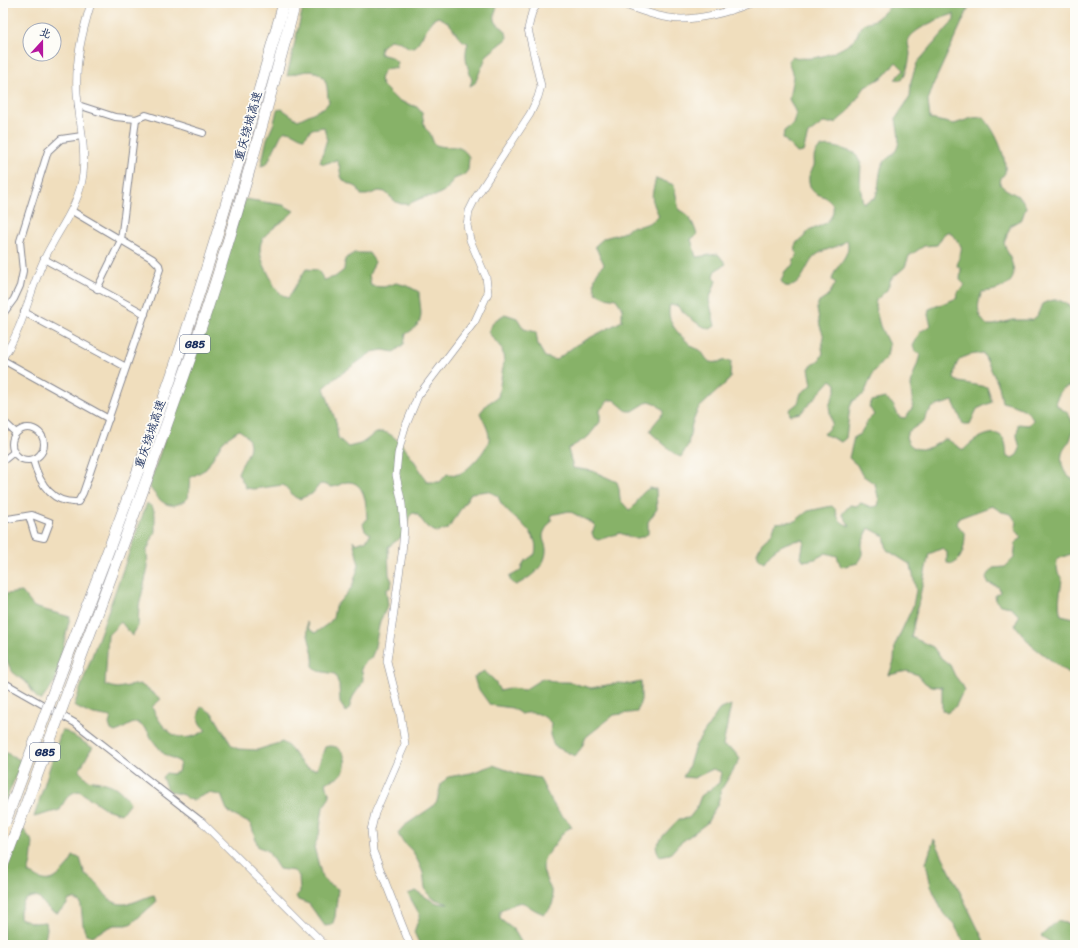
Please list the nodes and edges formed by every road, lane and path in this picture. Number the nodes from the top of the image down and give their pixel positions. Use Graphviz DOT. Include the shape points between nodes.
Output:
graph roads {
  1 [pos="91,3"];
  2 [pos="284,3"];
  3 [pos="295,3"];
  4 [pos="538,3"];
  5 [pos="620,3"];
  6 [pos="751,3"];
  7 [pos="78,104"];
  8 [pos="136,119"];
  9 [pos="203,133"];
  10 [pos="82,136"];
  11 [pos="72,211"];
  12 [pos="121,240"];
  13 [pos="44,259"];
  14 [pos="97,289"];
  15 [pos="24,312"];
  16 [pos="3,314"];
  17 [pos="145,314"];
  18 [pos="3,359"];
  19 [pos="126,367"];
  20 [pos="109,419"];
  21 [pos="3,421"];
  22 [pos="16,433"];
  23 [pos="14,452"];
  24 [pos="33,460"];
  25 [pos="3,461"];
  26 [pos="29,516"];
  27 [pos="3,517"];
  28 [pos="3,682"];
  29 [pos="202,822"];
  30 [pos="4,825"];
  31 [pos="3,866"];
  32 [pos="325,945"];
  33 [pos="410,945"];
  1 -- 7 [label="street" via="80,40 77,63"];
  2 -- 30 [label="highway, 重庆绕城高速 / G85, bridge" via="196,303 120,520"];
  3 -- 31 [label="highway, 重庆绕城高速 / G85, bridge" via="259,136 207,307 142,496"];
  4 -- 33 [label="street" via="532,12 528,29 541,86 538,98 469,211 467,224 470,240 486,277 488,293 475,321 418,396 404,430 398,454 396,475 404,528 387,661 405,744 370,830 373,851"];
  5 -- 6 [label="street" via="671,19 715,15"];
  7 -- 8 [label="street" via="115,117"];
  7 -- 10 [label="street"];
  8 -- 9 [label="street" via="146,115"];
  8 -- 12 [label="street"];
  10 -- 11 [label="street" via="83,174 80,192"];
  10 -- 16 [label="street" via="61,139 48,151 20,241 23,272 20,286"];
  11 -- 12 [label="street"];
  11 -- 13 [label="street"];
  12 -- 14 [label="street"];
  12 -- 17 [label="street" via="159,265 160,269"];
  13 -- 14 [label="street"];
  13 -- 15 [label="street"];
  14 -- 17 [label="street"];
  15 -- 18 [label="street"];
  15 -- 19 [label="street"];
  17 -- 19 [label="street"];
  18 -- 20 [label="street"];
  19 -- 20 [label="street"];
  20 -- 24 [label="street" via="78,502 60,501 49,492 39,480"];
  21 -- 22 [label="street"];
  22 -- 23 [label="street" via="12,446"];
  22 -- 24 [label="street" via="32,429 42,437 43,450"];
  23 -- 24 [label="street" via="25,460"];
  23 -- 25 [label="street"];
  26 -- 27 [label="street" via="8,519"];
  28 -- 29 [label="street" via="75,723"];
  29 -- 32 [label="street"];
}
